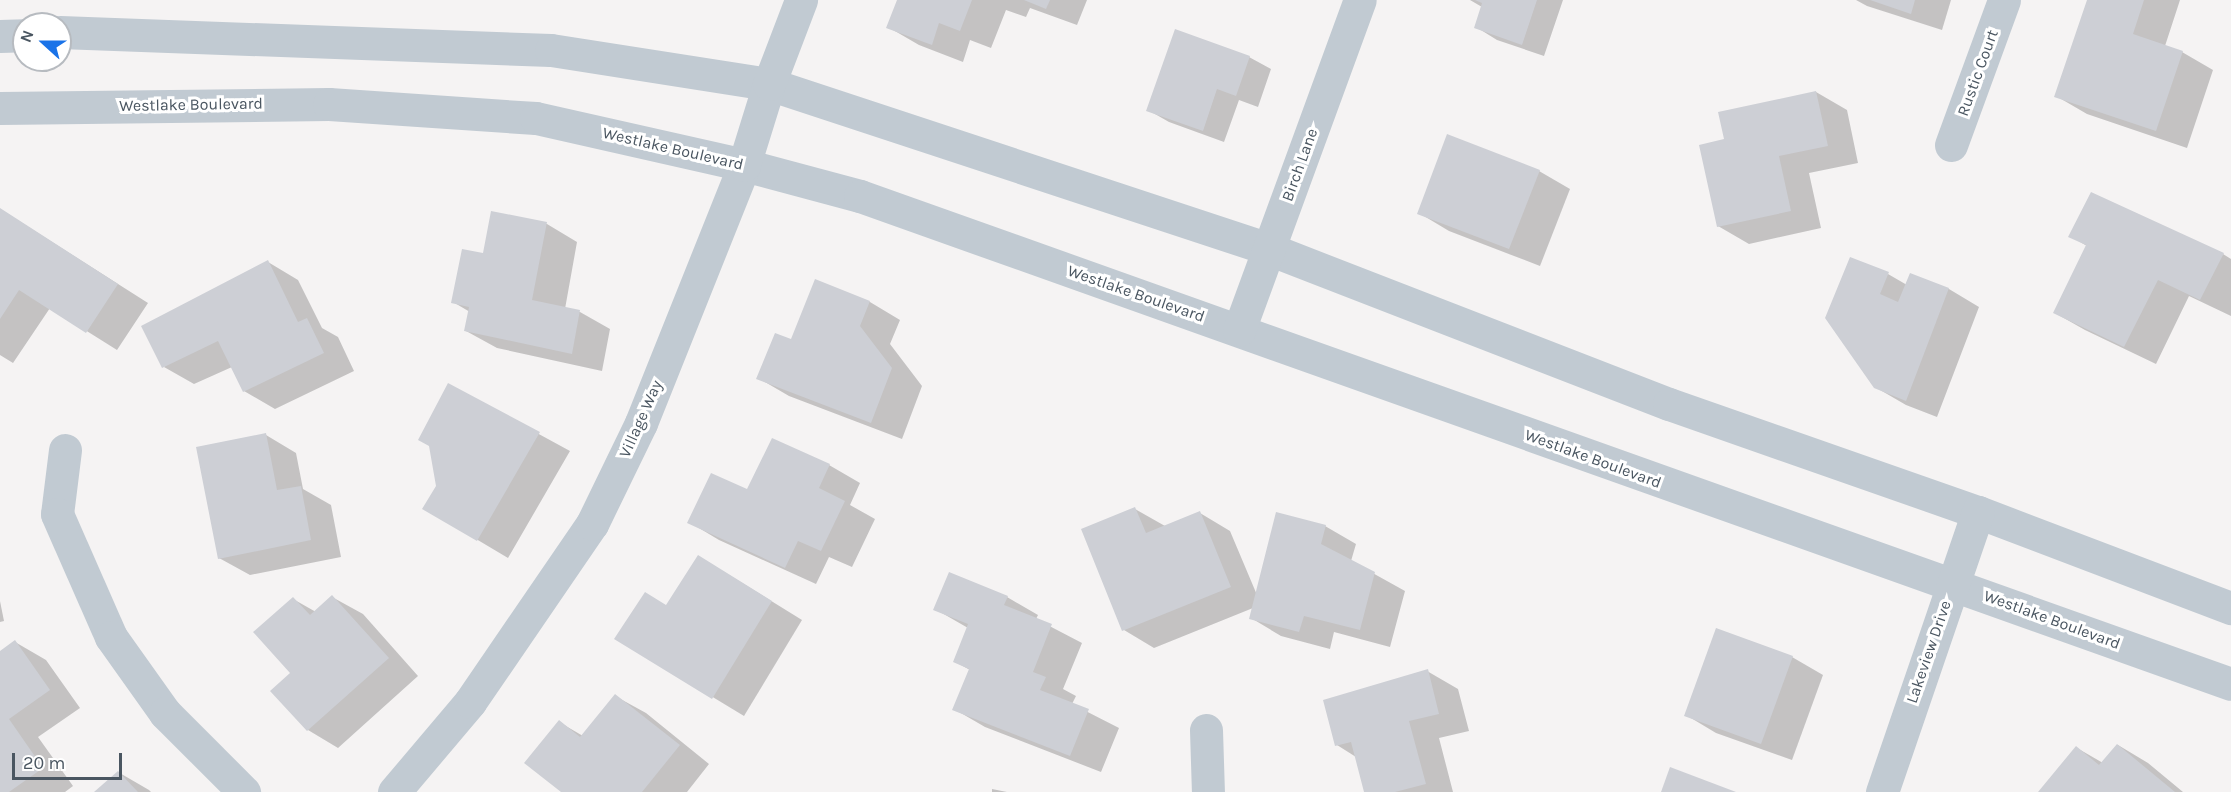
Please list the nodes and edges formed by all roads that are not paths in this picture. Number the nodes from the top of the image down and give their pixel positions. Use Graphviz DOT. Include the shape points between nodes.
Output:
graph roads {
  1 [pos="801,0"];
  2 [pos="1360,0"];
  3 [pos="2004,0"];
  4 [pos="72,32"];
  5 [pos="769,84"];
  6 [pos="0,108"];
  7 [pos="1951,145"];
  8 [pos="744,165"];
  9 [pos="1269,249"];
  10 [pos="1239,330"];
  11 [pos="65,450"];
  12 [pos="1978,512"];
  13 [pos="1951,584"];
  14 [pos="2231,608"];
  15 [pos="2231,684"];
  16 [pos="1206,730"];
  17 [pos="243,792"];
  18 [pos="394,792"];
  19 [pos="1208,792"];
  20 [pos="1882,792"];
  1 -- 5 [label="street, Village Way"];
  2 -- 9 [label="street, Birch Lane"];
  3 -- 7 [label="street, Rustic Court"];
  4 -- 5 [label="street" via="551,50"];
  5 -- 8 [label="street, Village Way"];
  5 -- 9 [label="street"];
  6 -- 8 [label="street, Westlake Boulevard" via="329,104 536,118"];
  8 -- 10 [label="street, Westlake Boulevard" via="860,196"];
  8 -- 18 [label="street, Village Way" via="641,423 592,524 470,702"];
  9 -- 10 [label="street, Birch Lane"];
  9 -- 12 [label="street" via="1669,404"];
  10 -- 13 [label="street, Westlake Boulevard"];
  11 -- 17 [label="street" via="57,514 111,637 165,714"];
  12 -- 13 [label="street, Lakeview Drive"];
  12 -- 14 [label="street"];
  13 -- 15 [label="street, Westlake Boulevard"];
  13 -- 20 [label="street, Lakeview Drive"];
  16 -- 19 [label="street"];
}
